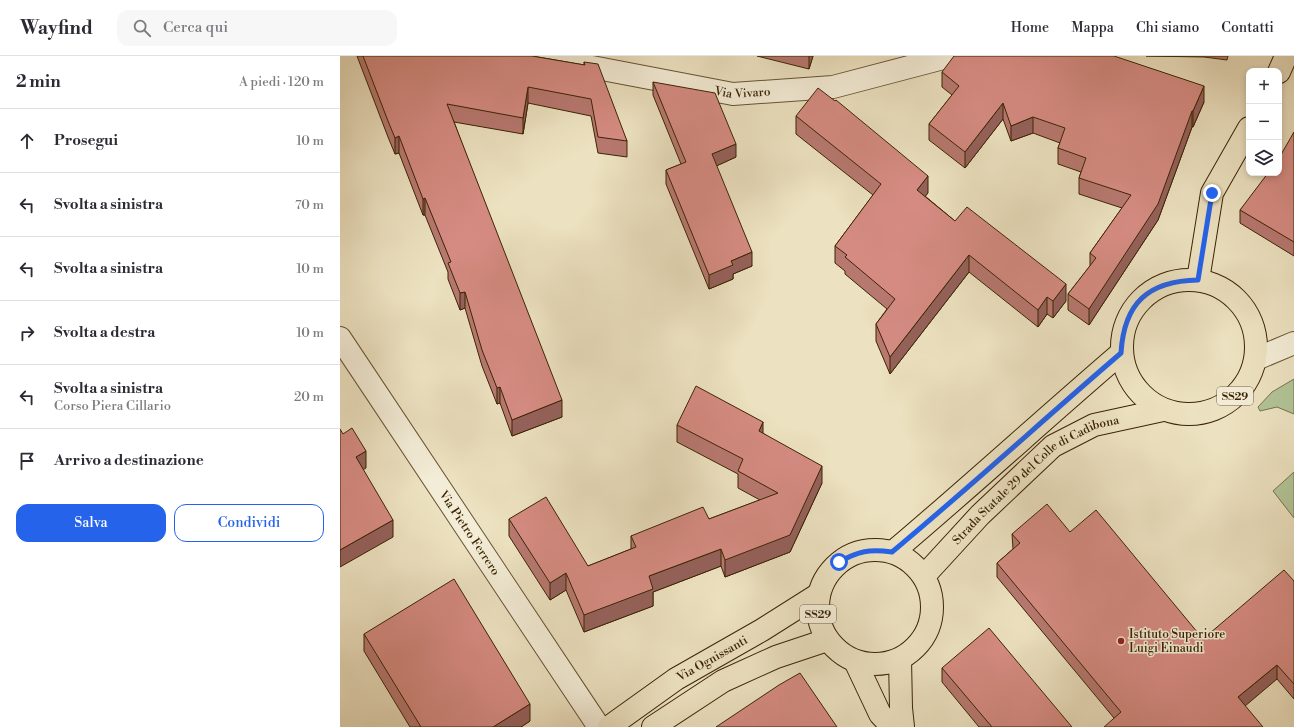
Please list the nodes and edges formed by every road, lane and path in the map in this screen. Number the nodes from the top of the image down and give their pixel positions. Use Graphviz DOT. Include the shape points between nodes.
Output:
graph roads {
  1 [pos="951,56"];
  2 [pos="1286,56"];
  3 [pos="540,57"];
  4 [pos="1281,68"];
  5 [pos="1246,133"];
  6 [pos="1198,280"];
  7 [pos="340,338"];
  8 [pos="1294,343"];
  9 [pos="1121,353"];
  10 [pos="1256,359"];
  11 [pos="1163,410"];
  12 [pos="892,552"];
  13 [pos="924,576"];
  14 [pos="819,594"];
  15 [pos="828,640"];
  16 [pos="900,659"];
  17 [pos="855,661"];
  18 [pos="599,727"];
  19 [pos="609,727"];
  20 [pos="653,727"];
  21 [pos="892,727"];
  22 [pos="904,727"];
  1 -- 3 [label="street, Via Vivaro" via="833,87 733,94"];
  2 -- 4 [label="main road"];
  5 -- 6 [label="main road" via="1212,193"];
  6 -- 9 [label="main road, SS29" via="1177,281 1158,287 1142,298 1129,314 1122,333"];
  6 -- 10 [label="main road, SS29" via="1218,286 1236,299 1249,316 1256,337"];
  7 -- 18 [label="street, Via Pietro Ferrero"];
  8 -- 10 [label="street"];
  9 -- 11 [label="main road, SS29" via="1125,371 1134,388 1147,401"];
  9 -- 12 [label="main road" via="960,496"];
  10 -- 11 [label="main road, SS29" via="1250,377 1238,394 1222,406 1203,414 1183,415"];
  11 -- 13 [label="main road, Strada Statale 29 del Colle di Cadibona / SS29" via="1094,425 1053,446 980,515"];
  12 -- 13 [label="main road, SS29" via="915,566"];
  12 -- 14 [label="main road, SS29" via="874,549 855,553 839,562 826,577"];
  13 -- 16 [label="main road, SS29" via="933,601 932,618 926,635 915,649"];
  14 -- 15 [label="main road, SS29" via="817,610 820,626"];
  14 -- 19 [label="main road, Via Ognissanti" via="676,679"];
  15 -- 17 [label="main road, SS29" via="840,653"];
  15 -- 20 [label="main road, Via Ognissanti" via="776,656 723,681"];
  16 -- 17 [label="main road, SS29" via="886,664"];
  16 -- 22 [label="main road"];
  17 -- 21 [label="main road" via="880,714"];
}
